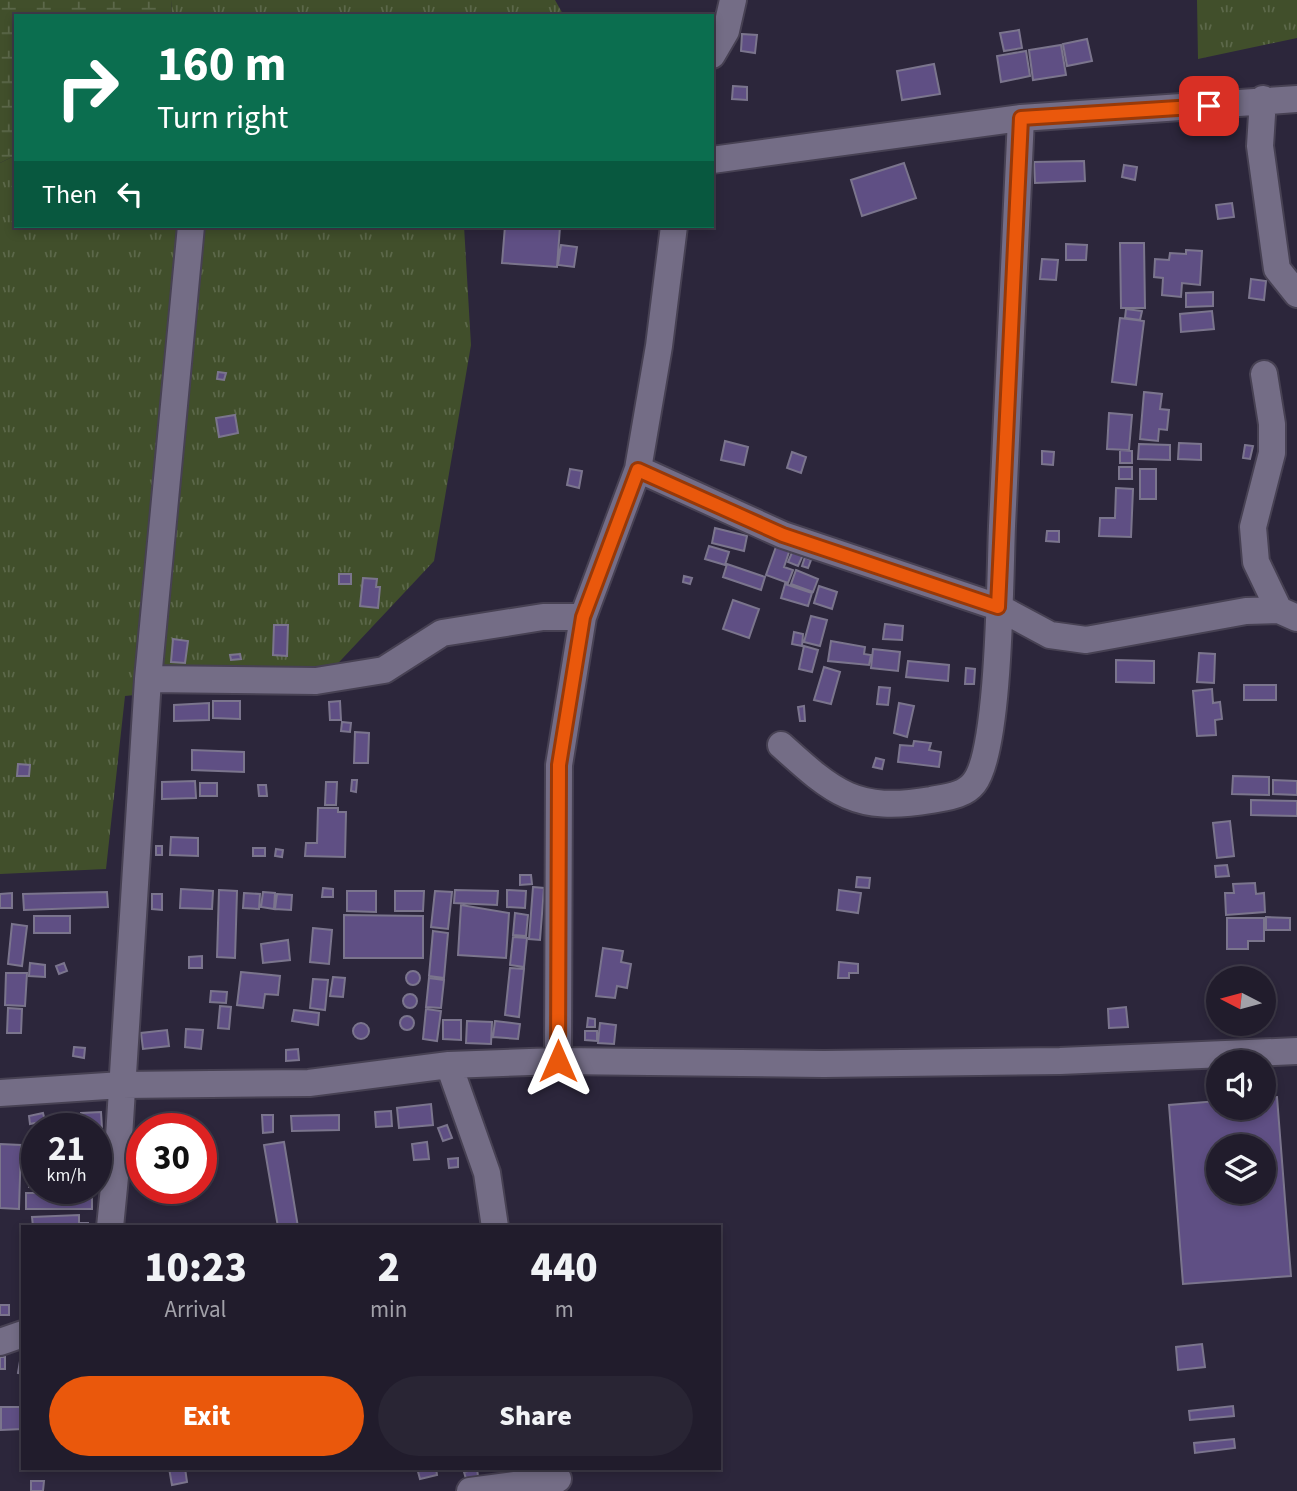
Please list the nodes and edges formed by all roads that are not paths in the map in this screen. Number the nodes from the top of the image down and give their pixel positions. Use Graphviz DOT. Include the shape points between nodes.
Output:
graph roads {
  1 [pos="733,0"];
  2 [pos="714,52"];
  3 [pos="1263,99"];
  4 [pos="1297,99"];
  5 [pos="1021,118"];
  6 [pos="714,160"];
  7 [pos="191,228"];
  8 [pos="674,228"];
  9 [pos="1297,294"];
  10 [pos="1264,374"];
  11 [pos="638,470"];
  12 [pos="998,607"];
  13 [pos="1288,614"];
  14 [pos="583,617"];
  15 [pos="148,679"];
  16 [pos="781,745"];
  17 [pos="1297,1051"];
  18 [pos="558,1061"];
  19 [pos="449,1065"];
  20 [pos="122,1085"];
  21 [pos="0,1093"];
  22 [pos="110,1225"];
  23 [pos="495,1225"];
  24 [pos="21,1335"];
  25 [pos="0,1342"];
  26 [pos="558,1480"];
  27 [pos="470,1491"];
  1 -- 2 [label="street" via="726,31"];
  3 -- 4 [label="street"];
  3 -- 5 [label="street" via="1182,109"];
  3 -- 9 [label="street" via="1260,146 1277,269"];
  5 -- 6 [label="street"];
  5 -- 12 [label="street"];
  7 -- 15 [label="street"];
  8 -- 11 [label="street"];
  10 -- 13 [label="street" via="1272,453 1253,527 1256,562"];
  11 -- 12 [label="street" via="783,535"];
  11 -- 14 [label="street"];
  12 -- 13 [label="street" via="1050,635 1086,640 1246,611"];
  12 -- 16 [label="street" via="997,669 983,765 974,783 959,794 906,804 856,801 825,785"];
  14 -- 15 [label="street" via="544,617 442,633 384,670 316,681"];
  14 -- 18 [label="street" via="559,765"];
  15 -- 20 [label="street"];
  17 -- 18 [label="street" via="865,1064"];
  18 -- 19 [label="street"];
  19 -- 20 [label="street" via="309,1083"];
  19 -- 23 [label="street" via="487,1172"];
  20 -- 21 [label="street"];
  20 -- 22 [label="street"];
  24 -- 25 [label="street"];
  26 -- 27 [label="street"];
}
